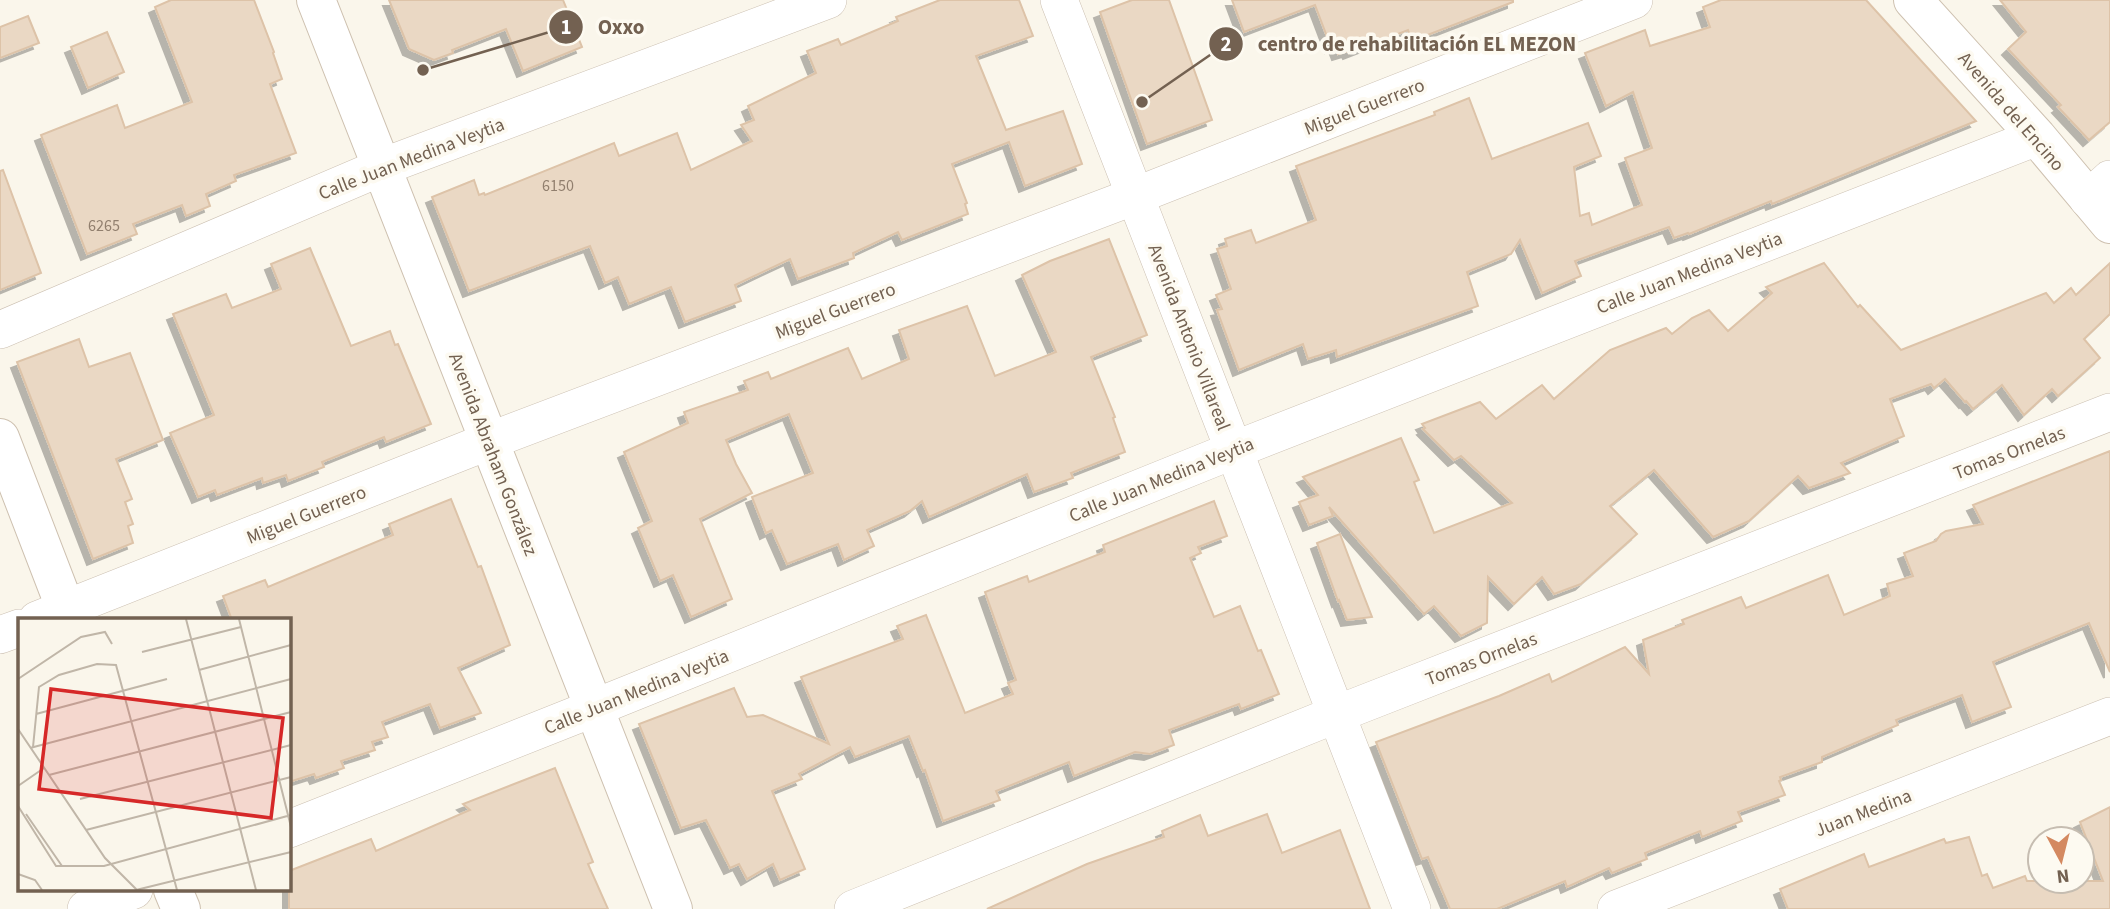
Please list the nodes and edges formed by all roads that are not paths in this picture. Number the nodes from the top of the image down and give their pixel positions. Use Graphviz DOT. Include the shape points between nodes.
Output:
graph roads {
  1 [pos="316,0"];
  2 [pos="828,0"];
  3 [pos="1059,0"];
  4 [pos="1633,0"];
  5 [pos="1913,0"];
  6 [pos="2037,137"];
  7 [pos="382,167"];
  8 [pos="1135,196"];
  9 [pos="2103,201"];
  10 [pos="0,330"];
  11 [pos="2110,412"];
  12 [pos="0,438"];
  13 [pos="489,441"];
  14 [pos="1234,450"];
  15 [pos="58,616"];
  16 [pos="18,628"];
  17 [pos="0,635"];
  18 [pos="594,708"];
  19 [pos="1337,714"];
  20 [pos="2110,716"];
  21 [pos="290,829"];
  22 [pos="129,892"];
  23 [pos="174,892"];
  24 [pos="86,909"];
  25 [pos="181,909"];
  26 [pos="673,909"];
  27 [pos="853,909"];
  28 [pos="1412,909"];
  29 [pos="1616,909"];
  1 -- 7 [label="main road, Avenida Abraham González"];
  2 -- 7 [label="street, Calle Juan Medina Veytia"];
  3 -- 8 [label="street, Avenida Antonio Villareal"];
  4 -- 8 [label="street, Miguel Guerrero"];
  5 -- 6 [label="main road, Avenida del Encino"];
  6 -- 9 [label="main road, Avenida del Encino"];
  6 -- 14 [label="street, Calle Juan Medina Veytia"];
  7 -- 10 [label="street, Calle Juan Medina Veytia"];
  7 -- 13 [label="main road, Avenida Abraham González"];
  8 -- 13 [label="street, Miguel Guerrero"];
  8 -- 14 [label="street, Avenida Antonio Villareal"];
  11 -- 19 [label="street, Tomas Ornelas"];
  12 -- 15 [label="main road"];
  13 -- 15 [label="street, Miguel Guerrero"];
  13 -- 18 [label="main road, Avenida Abraham González"];
  14 -- 18 [label="street, Calle Juan Medina Veytia"];
  14 -- 19 [label="street, Avenida Antonio Villareal"];
  16 -- 17 [label="street"];
  18 -- 21 [label="street, Calle Juan Medina Veytia"];
  18 -- 26 [label="main road, Avenida Abraham González"];
  19 -- 27 [label="street, Tomas Ornelas"];
  19 -- 28 [label="street, Avenida Antonio Villareal"];
  20 -- 29 [label="street, Juan Medina"];
  22 -- 24 [label="street"];
  23 -- 25 [label="main road"];
}
